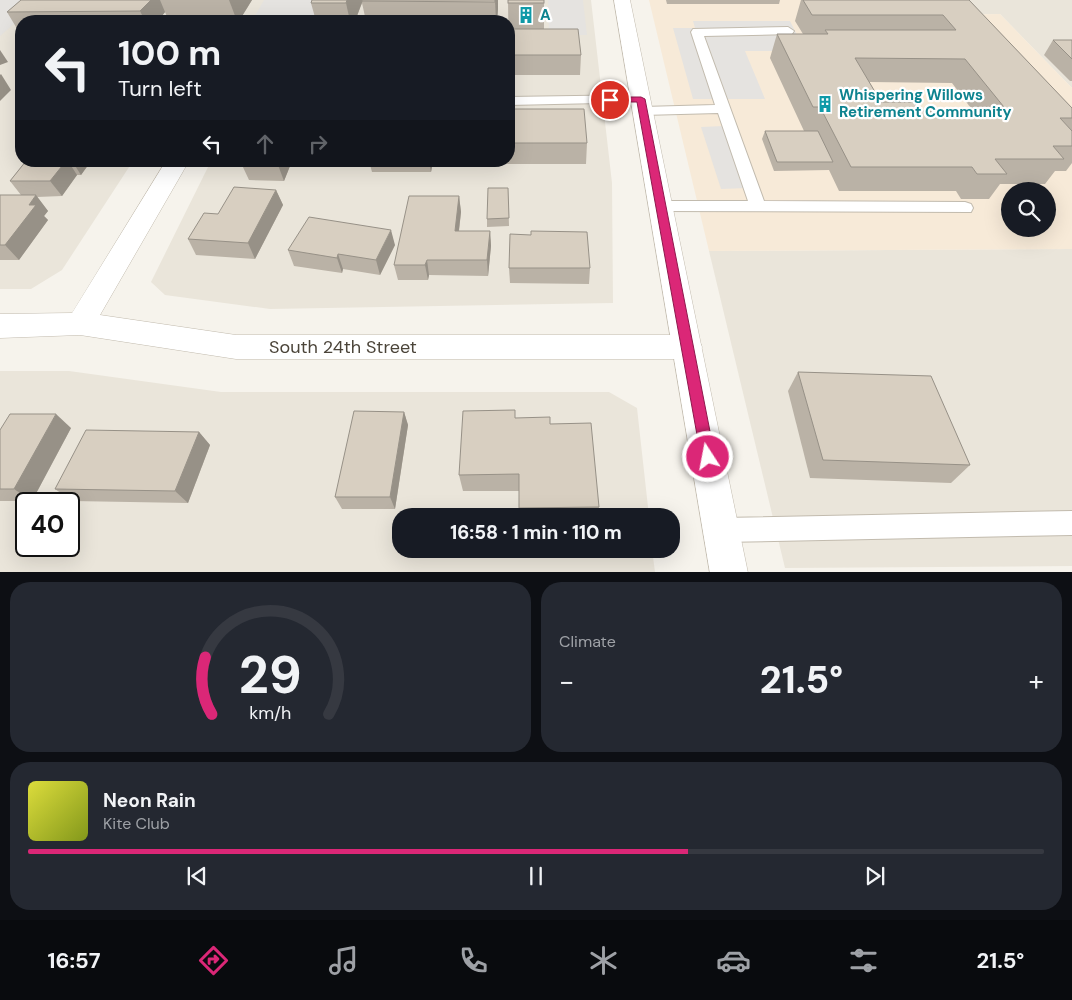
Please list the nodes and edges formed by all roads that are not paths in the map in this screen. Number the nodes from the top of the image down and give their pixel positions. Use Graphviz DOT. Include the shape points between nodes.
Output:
graph roads {
  1 [pos="622,0"];
  2 [pos="788,31"];
  3 [pos="515,101"];
  4 [pos="642,105"];
  5 [pos="724,109"];
  6 [pos="174,167"];
  7 [pos="660,207"];
  8 [pos="758,207"];
  9 [pos="965,208"];
  10 [pos="80,324"];
  11 [pos="0,326"];
  12 [pos="687,347"];
  13 [pos="1072,523"];
  14 [pos="721,530"];
  15 [pos="729,572"];
  1 -- 4 [label="street"];
  2 -- 5 [label="lane" via="697,32"];
  3 -- 4 [label="lane"];
  4 -- 5 [label="lane"];
  4 -- 7 [label="street"];
  5 -- 8 [label="lane"];
  6 -- 10 [label="street"];
  7 -- 8 [label="lane"];
  7 -- 12 [label="street"];
  8 -- 9 [label="lane"];
  10 -- 11 [label="street, South 24th Street"];
  10 -- 12 [label="street, South 24th Street" via="236,347"];
  12 -- 14 [label="street"];
  13 -- 14 [label="lane"];
  14 -- 15 [label="street"];
}
